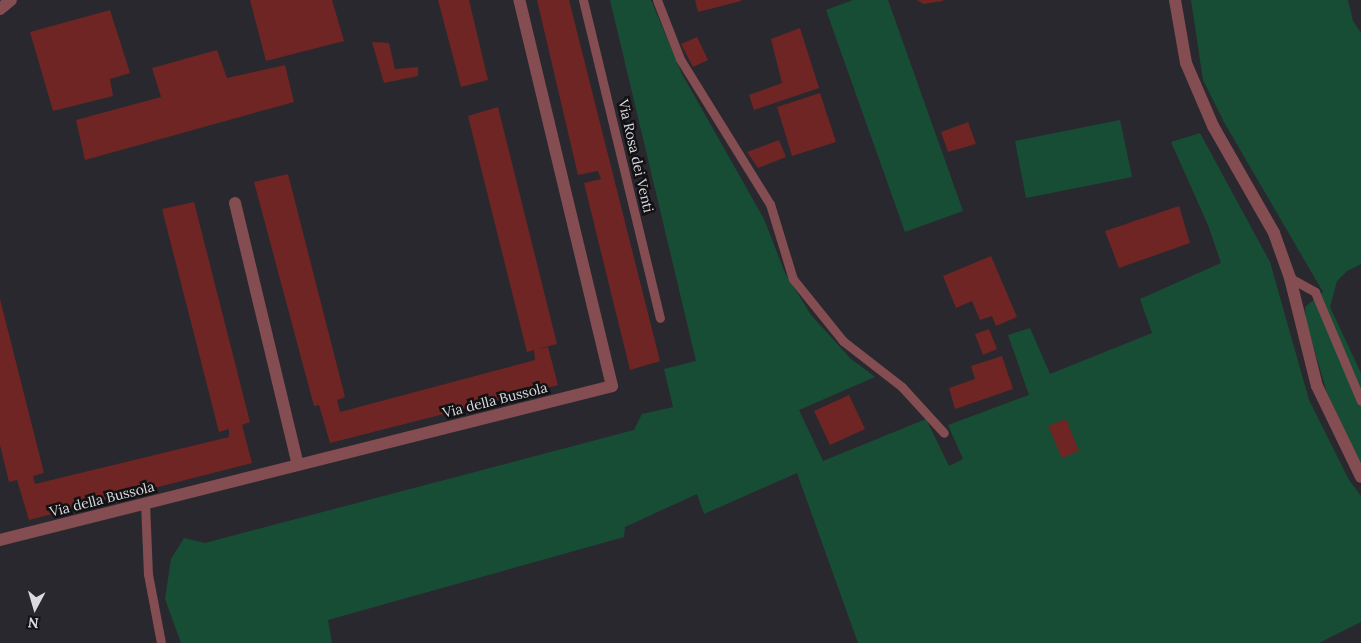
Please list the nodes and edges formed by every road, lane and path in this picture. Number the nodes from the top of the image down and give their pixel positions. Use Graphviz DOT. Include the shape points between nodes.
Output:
graph roads {
  1 [pos="11,0"];
  2 [pos="519,0"];
  3 [pos="584,0"];
  4 [pos="657,0"];
  5 [pos="1175,0"];
  6 [pos="0,9"];
  7 [pos="235,203"];
  8 [pos="1290,278"];
  9 [pos="660,318"];
  10 [pos="1361,401"];
  11 [pos="944,433"];
  12 [pos="298,464"];
  13 [pos="1361,477"];
  14 [pos="145,503"];
  15 [pos="0,540"];
  16 [pos="161,643"];
  1 -- 6 [label="street"];
  2 -- 12 [label="street, Via della Bussola" via="612,386"];
  3 -- 9 [label="lane, Via Rosa dei Venti"];
  4 -- 11 [label="lane" via="680,59 770,204 793,279 843,341 902,387"];
  5 -- 8 [label="street" via="1186,63 1213,126 1274,233"];
  7 -- 12 [label="street"];
  8 -- 10 [label="lane" via="1315,292"];
  8 -- 13 [label="street" via="1317,386"];
  12 -- 14 [label="street, Via della Bussola"];
  14 -- 15 [label="street, Via della Bussola"];
  14 -- 16 [label="lane" via="148,574"];
}
